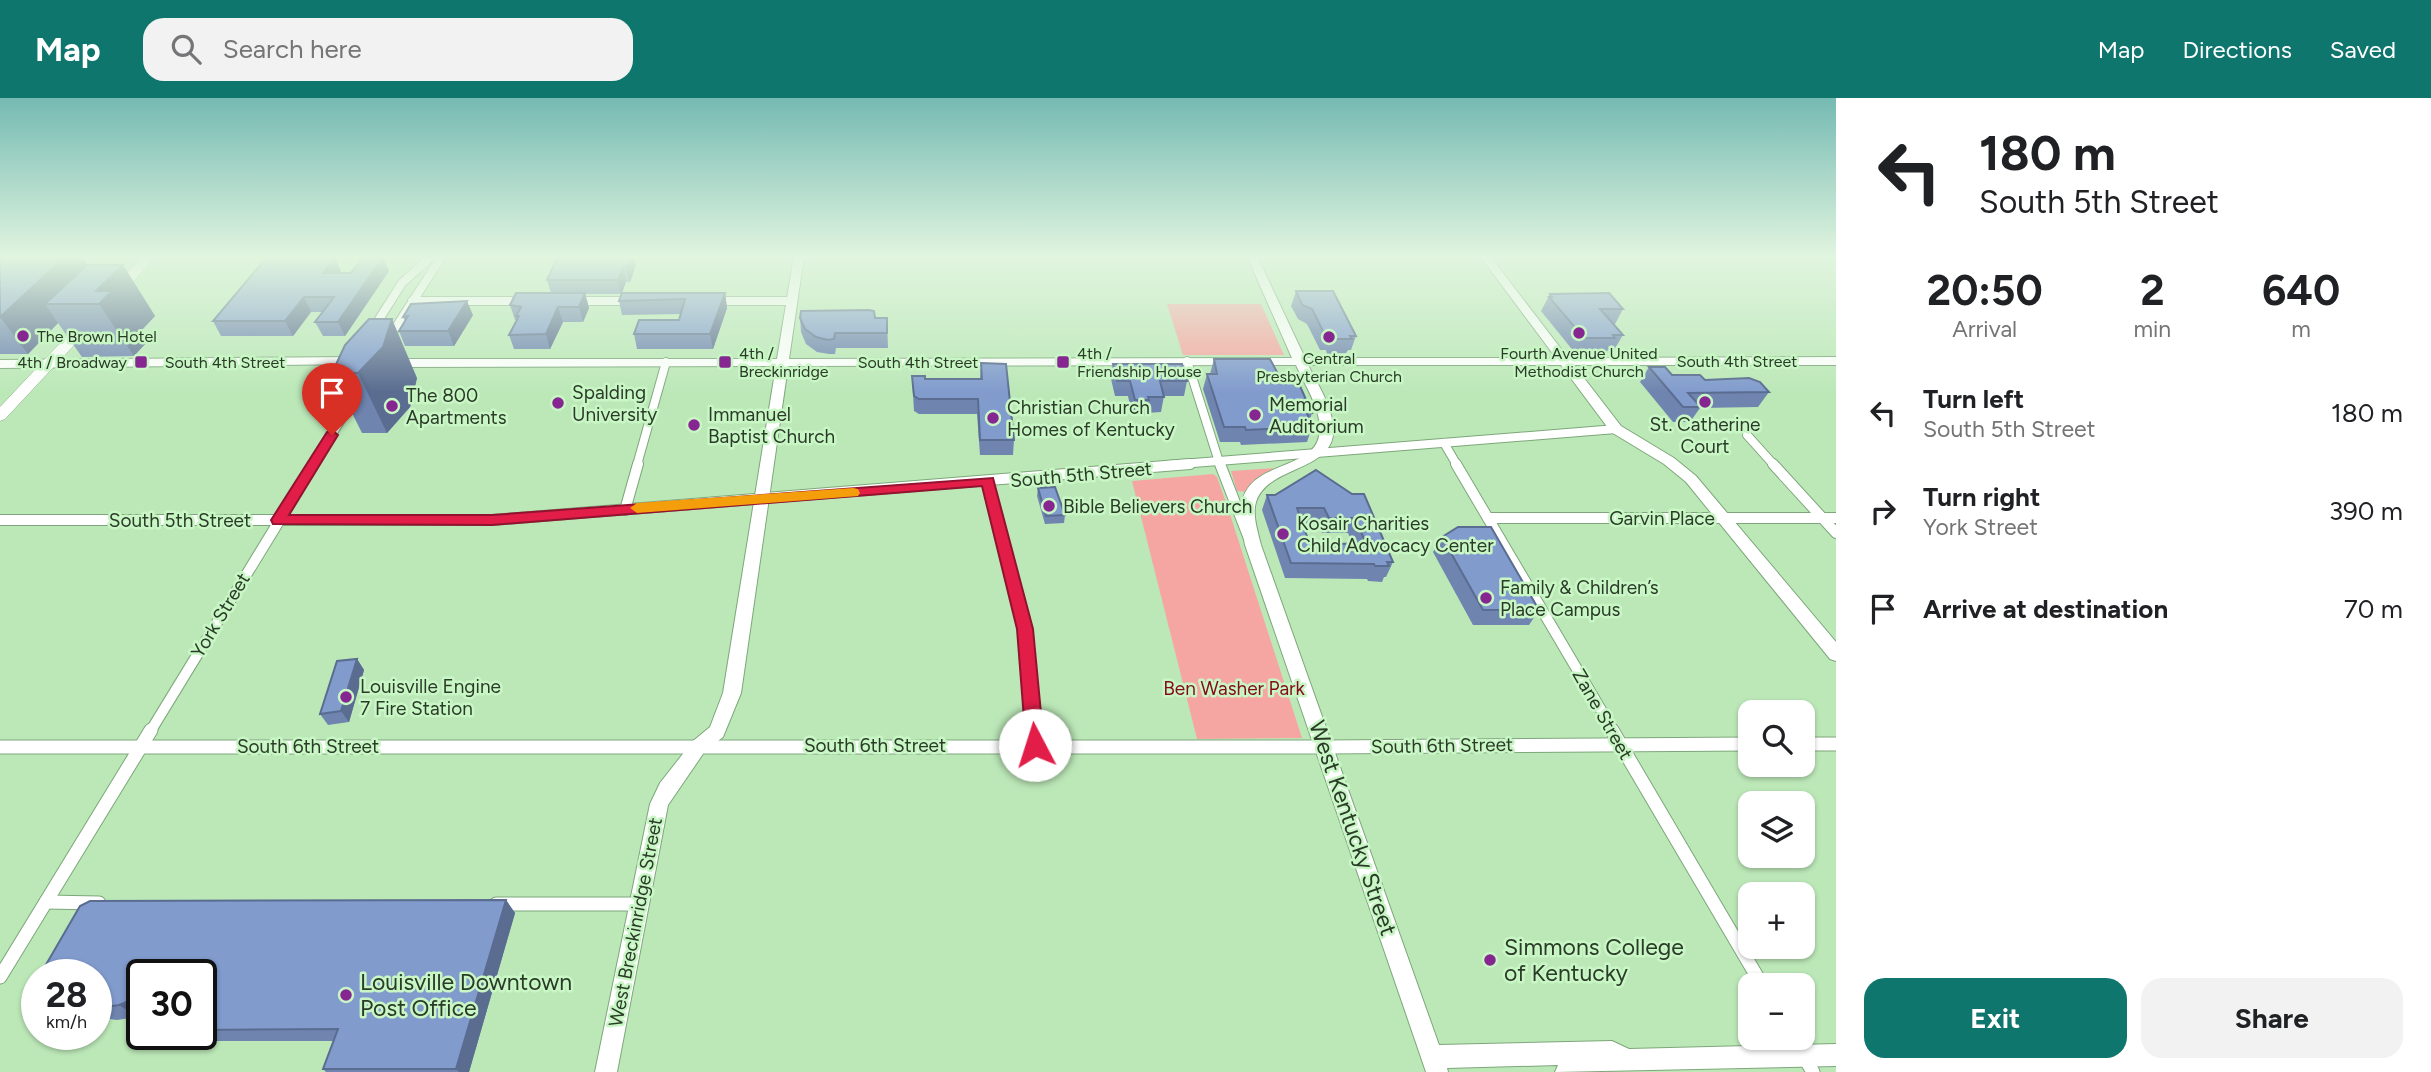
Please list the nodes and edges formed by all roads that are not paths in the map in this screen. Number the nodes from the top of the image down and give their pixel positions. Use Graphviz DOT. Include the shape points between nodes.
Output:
graph roads {
  1 [pos="389,301"];
  2 [pos="412,301"];
  3 [pos="792,301"];
  4 [pos="1273,301"];
  5 [pos="1520,301"];
  6 [pos="92,317"];
  7 [pos="368,343"];
  8 [pos="382,348"];
  9 [pos="1187,361"];
  10 [pos="1300,361"];
  11 [pos="1565,361"];
  12 [pos="1836,361"];
  13 [pos="666,362"];
  14 [pos="783,362"];
  15 [pos="0,364"];
  16 [pos="48,365"];
  17 [pos="365,381"];
  18 [pos="0,416"];
  19 [pos="1616,429"];
  20 [pos="1747,435"];
  21 [pos="1444,443"];
  22 [pos="1315,454"];
  23 [pos="1219,462"];
  24 [pos="988,481"];
  25 [pos="762,500"];
  26 [pos="625,509"];
  27 [pos="1723,517"];
  28 [pos="1488,518"];
  29 [pos="1822,518"];
  30 [pos="1836,518"];
  31 [pos="0,520"];
  32 [pos="278,520"];
  33 [pos="1836,533"];
  34 [pos="1253,545"];
  35 [pos="1836,654"];
  36 [pos="1621,744"];
  37 [pos="1738,744"];
  38 [pos="1815,744"];
  39 [pos="1836,744"];
  40 [pos="1035,745"];
  41 [pos="141,746"];
  42 [pos="699,746"];
  43 [pos="0,747"];
  44 [pos="1325,747"];
  45 [pos="46,902"];
  46 [pos="110,903"];
  47 [pos="478,904"];
  48 [pos="637,904"];
  49 [pos="1755,973"];
  50 [pos="0,976"];
  51 [pos="1803,1055"];
  52 [pos="1836,1055"];
  53 [pos="1627,1060"];
  54 [pos="1434,1064"];
  55 [pos="606,1072"];
  56 [pos="1566,1072"];
  1 -- 7 [label="street"];
  2 -- 8 [label="street"];
  3 -- 14 [label="street, West Breckinridge Street"];
  4 -- 10 [label="street"];
  5 -- 11 [label="street"];
  6 -- 16 [label="main road"];
  9 -- 10 [label="street, South 4th Street"];
  9 -- 14 [label="street, South 4th Street"];
  9 -- 23 [label="street, West Kentucky Street"];
  10 -- 11 [label="street, South 4th Street"];
  10 -- 22 [label="street" via="1327,426 1325,446"];
  11 -- 12 [label="street, South 4th Street"];
  11 -- 19 [label="street"];
  13 -- 14 [label="street, South 4th Street"];
  13 -- 16 [label="street, South 4th Street"];
  13 -- 26 [label="street"];
  14 -- 25 [label="street, West Breckinridge Street"];
  15 -- 16 [label="street, South 4th Street"];
  16 -- 18 [label="main road"];
  17 -- 32 [label="street, York Street"];
  19 -- 21 [label="street, South 5th Street"];
  19 -- 27 [label="street" via="1684,472"];
  20 -- 29 [label="street"];
  21 -- 22 [label="street, South 5th Street"];
  21 -- 28 [label="street, Zane Street"];
  22 -- 23 [label="street, South 5th Street"];
  22 -- 34 [label="street, West Kentucky Street" via="1256,487 1248,510"];
  23 -- 24 [label="street, South 5th Street"];
  23 -- 34 [label="street, West Kentucky Street" via="1242,528"];
  24 -- 25 [label="street, South 5th Street"];
  24 -- 40 [label="street" via="1025,629"];
  25 -- 26 [label="street, South 5th Street"];
  25 -- 42 [label="street, West Breckinridge Street" via="732,693 717,732"];
  26 -- 32 [label="street, South 5th Street" via="492,520"];
  27 -- 28 [label="street, Garvin Place"];
  27 -- 29 [label="street, Garvin Place"];
  27 -- 35 [label="street"];
  28 -- 36 [label="street, Zane Street"];
  29 -- 30 [label="street, Garvin Place"];
  29 -- 33 [label="street"];
  31 -- 32 [label="street, South 5th Street"];
  32 -- 41 [label="street, York Street"];
  34 -- 44 [label="street, West Kentucky Street"];
  36 -- 37 [label="street, South 6th Street"];
  36 -- 44 [label="street, South 6th Street"];
  36 -- 49 [label="street, Zane Street"];
  38 -- 39 [label="street"];
  40 -- 42 [label="street, South 6th Street"];
  40 -- 44 [label="street, South 6th Street"];
  41 -- 42 [label="street, South 6th Street"];
  41 -- 43 [label="street, South 6th Street"];
  41 -- 45 [label="street, York Street"];
  42 -- 48 [label="street, West Breckinridge Street" via="659,804"];
  44 -- 54 [label="street, West Kentucky Street"];
  45 -- 46 [label="street"];
  45 -- 50 [label="street, York Street"];
  47 -- 48 [label="street"];
  48 -- 55 [label="street, West Breckinridge Street"];
  51 -- 52 [label="street"];
  51 -- 53 [label="street"];
  53 -- 54 [label="street" via="1612,1052"];
  53 -- 56 [label="street"];
}
